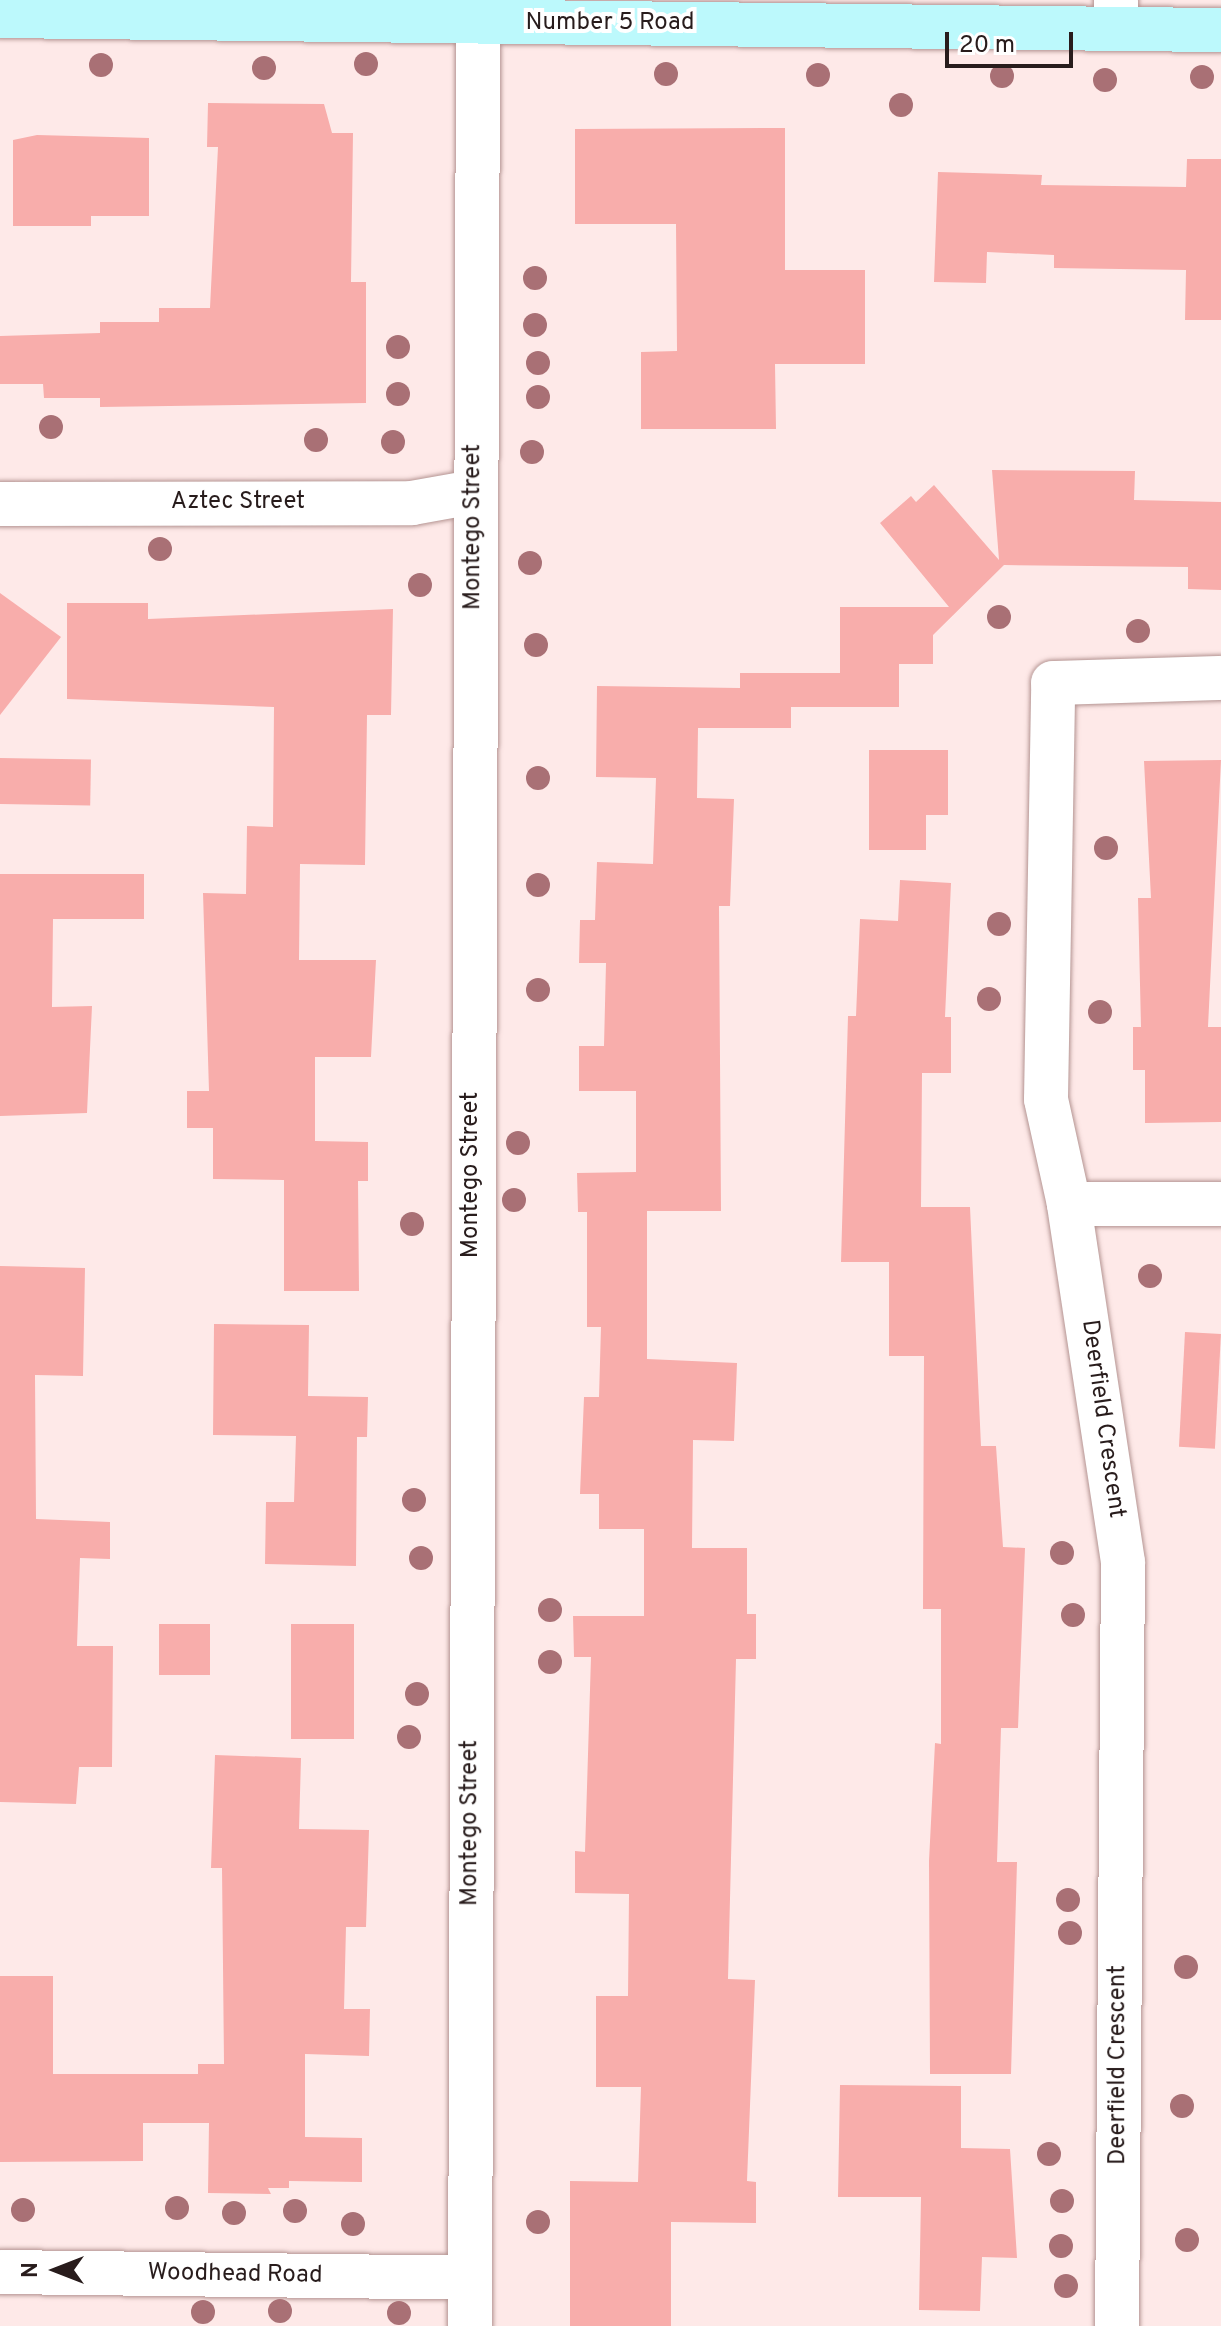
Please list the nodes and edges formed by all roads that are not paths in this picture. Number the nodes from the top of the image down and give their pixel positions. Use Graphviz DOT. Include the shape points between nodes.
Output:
graph roads {
  1 [pos="1116,15"];
  2 [pos="0,16"];
  3 [pos="478,23"];
  4 [pos="1221,30"];
  5 [pos="474,492"];
  6 [pos="0,504"];
  7 [pos="1221,678"];
  8 [pos="1069,1204"];
  9 [pos="1221,1204"];
  10 [pos="0,2272"];
  11 [pos="470,2278"];
  12 [pos="470,2326"];
  13 [pos="1117,2326"];
  1 -- 3 [label="main road, Number 5 Road"];
  1 -- 4 [label="main road, Number 5 Road"];
  2 -- 3 [label="main road, Number 5 Road"];
  3 -- 5 [label="street, Montego Street"];
  5 -- 6 [label="street, Aztec Street" via="412,503"];
  5 -- 11 [label="street, Montego Street"];
  7 -- 8 [label="street, Deerfield Crescent" via="1053,683 1046,1099"];
  8 -- 9 [label="street"];
  8 -- 13 [label="street, Deerfield Crescent" via="1123,1562"];
  10 -- 11 [label="street, Woodhead Road"];
  11 -- 12 [label="street, Montego Street"];
}
